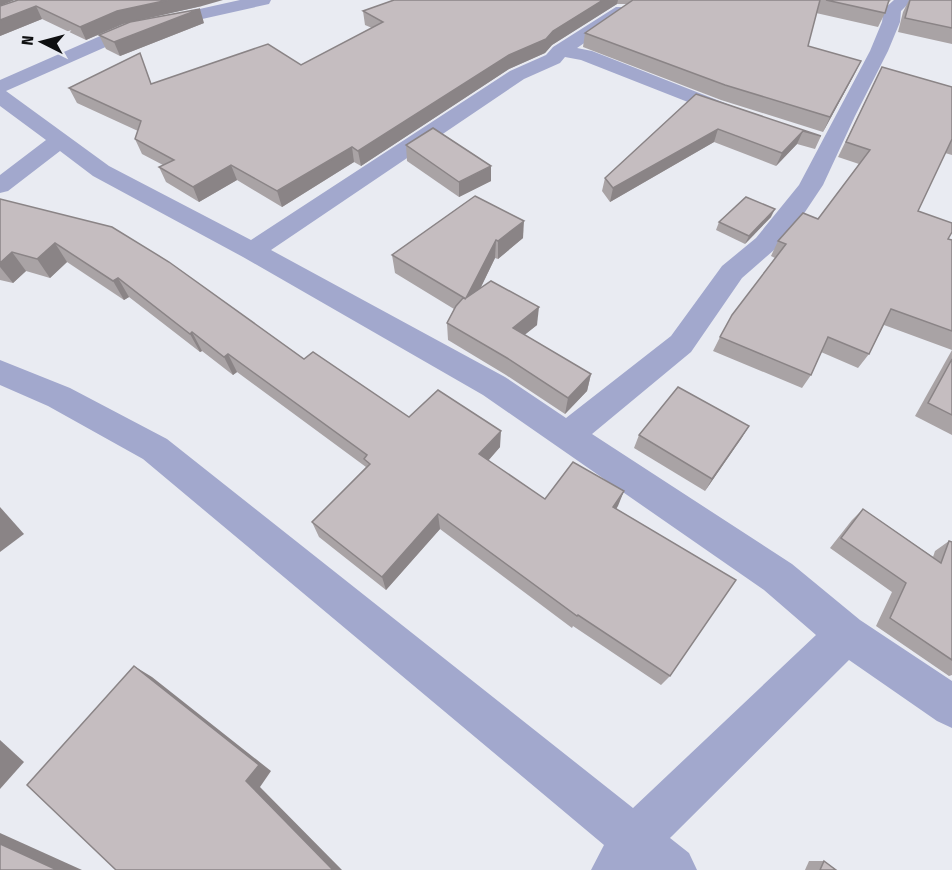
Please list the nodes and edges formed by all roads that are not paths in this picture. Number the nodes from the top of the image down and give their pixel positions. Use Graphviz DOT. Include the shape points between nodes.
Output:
graph roads {
  1 [pos="263,0"];
  2 [pos="904,0"];
  3 [pos="623,10"];
  4 [pos="560,51"];
  5 [pos="0,87"];
  6 [pos="0,96"];
  7 [pos="756,120"];
  8 [pos="59,141"];
  9 [pos="0,186"];
  10 [pos="252,251"];
  11 [pos="0,372"];
  12 [pos="568,435"];
  13 [pos="846,634"];
  14 [pos="952,706"];
  15 [pos="626,854"];
  16 [pos="672,870"];
  1 -- 5 [label="street" via="129,30"];
  2 -- 12 [label="street" via="893,9 879,51 844,116 821,142 811,185 796,207 765,244 732,272 681,344"];
  3 -- 4 [label="street"];
  4 -- 7 [label="street" via="585,55"];
  4 -- 10 [label="street"];
  6 -- 8 [label="street"];
  8 -- 9 [label="street"];
  8 -- 10 [label="street" via="101,171"];
  10 -- 12 [label="street" via="494,386"];
  11 -- 15 [label="street" via="59,397 155,449"];
  12 -- 13 [label="street" via="778,577"];
  13 -- 14 [label="street"];
  13 -- 15 [label="street"];
  15 -- 16 [label="street"];
}
